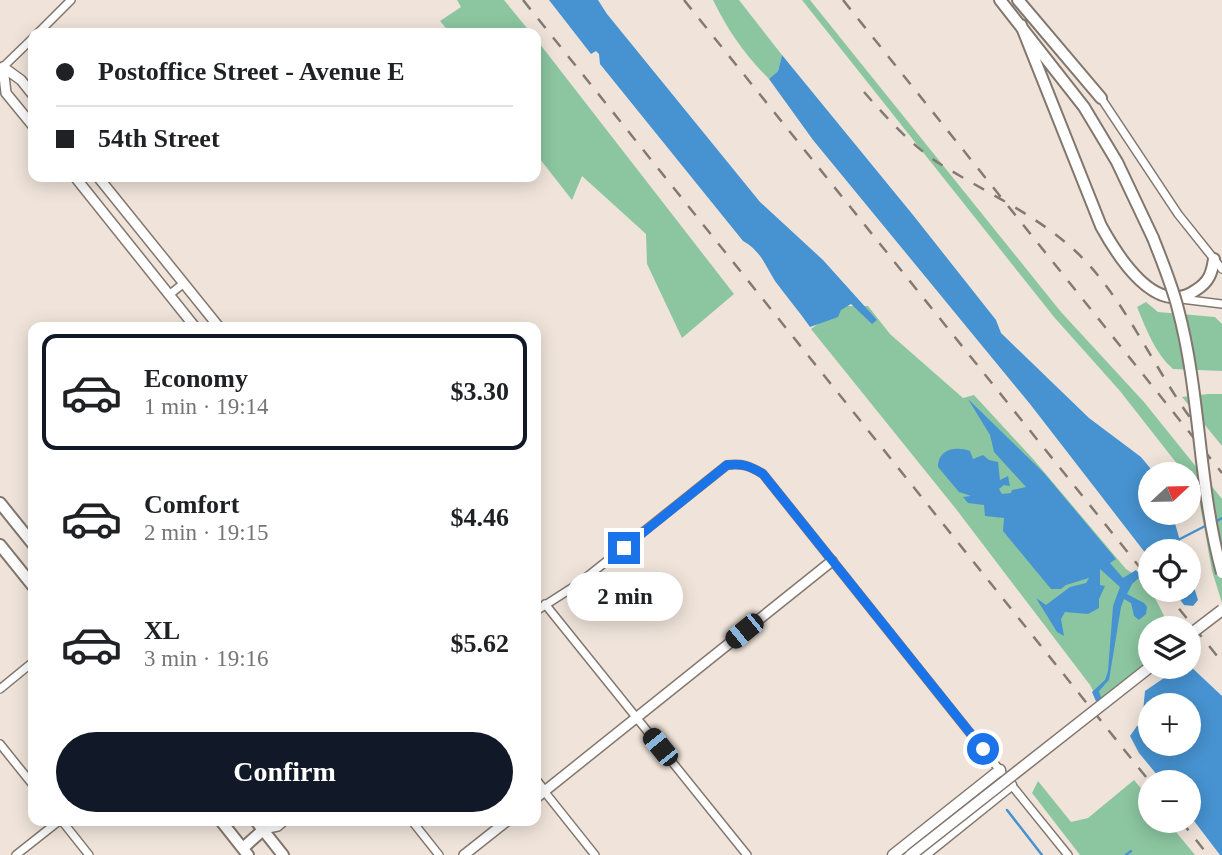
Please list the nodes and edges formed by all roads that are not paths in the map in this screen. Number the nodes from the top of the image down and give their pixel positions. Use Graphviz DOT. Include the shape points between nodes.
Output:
graph roads {
  1 [pos="71,0"];
  2 [pos="1000,0"];
  3 [pos="1018,0"];
  4 [pos="1021,25"];
  5 [pos="43,28"];
  6 [pos="28,43"];
  7 [pos="1,69"];
  8 [pos="28,89"];
  9 [pos="1101,98"];
  10 [pos="28,120"];
  11 [pos="79,182"];
  12 [pos="97,182"];
  13 [pos="102,182"];
  14 [pos="88,192"];
  15 [pos="1214,259"];
  16 [pos="1222,269"];
  17 [pos="184,283"];
  18 [pos="169,295"];
  19 [pos="1174,298"];
  20 [pos="1222,304"];
  21 [pos="191,322"];
  22 [pos="215,322"];
  23 [pos="0,504"];
  24 [pos="28,538"];
  25 [pos="0,545"];
  26 [pos="832,561"];
  27 [pos="1222,573"];
  28 [pos="28,580"];
  29 [pos="545,604"];
  30 [pos="541,607"];
  31 [pos="1222,610"];
  32 [pos="1201,626"];
  33 [pos="28,666"];
  34 [pos="1138,676"];
  35 [pos="0,689"];
  36 [pos="636,718"];
  37 [pos="0,744"];
  38 [pos="1000,770"];
  39 [pos="28,779"];
  40 [pos="1012,785"];
  41 [pos="541,787"];
  42 [pos="544,791"];
  43 [pos="541,794"];
  44 [pos="54,826"];
  45 [pos="64,826"];
  46 [pos="224,826"];
  47 [pos="265,826"];
  48 [pos="416,826"];
  49 [pos="500,826"];
  50 [pos="242,853"];
  51 [pos="16,855"];
  52 [pos="89,855"];
  53 [pos="283,855"];
  54 [pos="439,855"];
  55 [pos="464,855"];
  56 [pos="595,855"];
  57 [pos="747,855"];
  58 [pos="893,855"];
  59 [pos="911,855"];
  60 [pos="924,855"];
  61 [pos="1068,855"];
  1 -- 5 [label="street"];
  2 -- 4 [label="main road"];
  3 -- 9 [label="main road"];
  4 -- 19 [label="main road" via="1114,250 1138,279 1155,292"];
  4 -- 27 [label="main road, bridge" via="1084,107 1117,162 1153,238 1178,308 1211,534"];
  6 -- 7 [label="street"];
  7 -- 8 [label="street"];
  7 -- 10 [label="street" via="6,93"];
  9 -- 15 [label="street" via="1178,214"];
  11 -- 14 [label="street"];
  12 -- 14 [label="street"];
  13 -- 17 [label="street"];
  14 -- 18 [label="street"];
  15 -- 16 [label="street"];
  15 -- 19 [label="main road" via="1206,283 1193,293"];
  17 -- 18 [label="street"];
  17 -- 22 [label="street"];
  18 -- 21 [label="street"];
  19 -- 20 [label="street"];
  23 -- 24 [label="main road"];
  25 -- 28 [label="main road"];
  26 -- 29 [label="street" via="763,474 739,463 727,465 578,584"];
  26 -- 36 [label="street"];
  26 -- 38 [label="street"];
  29 -- 30 [label="street"];
  29 -- 36 [label="street"];
  31 -- 32 [label="main road, bridge"];
  33 -- 35 [label="street"];
  34 -- 59 [label="main road, bridge"];
  36 -- 42 [label="street"];
  36 -- 57 [label="street"];
  37 -- 39 [label="street"];
  38 -- 40 [label="street"];
  38 -- 58 [label="main road"];
  40 -- 60 [label="main road"];
  40 -- 61 [label="street"];
  41 -- 42 [label="street"];
  42 -- 43 [label="street"];
  42 -- 56 [label="street"];
  44 -- 51 [label="street"];
  45 -- 52 [label="street"];
  46 -- 50 [label="main road"];
  47 -- 50 [label="main road"];
  47 -- 53 [label="main road"];
  48 -- 54 [label="street"];
  49 -- 55 [label="street"];
}
